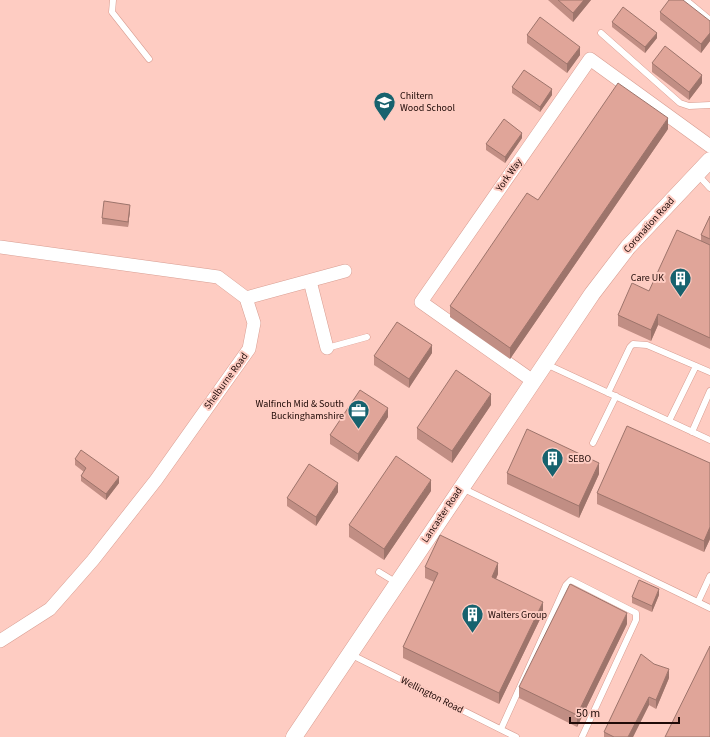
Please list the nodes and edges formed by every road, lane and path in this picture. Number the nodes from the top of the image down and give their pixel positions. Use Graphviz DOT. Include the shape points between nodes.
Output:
graph roads {
  1 [pos="113,0"];
  2 [pos="686,0"];
  3 [pos="710,20"];
  4 [pos="601,33"];
  5 [pos="149,59"];
  6 [pos="710,104"];
  7 [pos="710,146"];
  8 [pos="710,160"];
  9 [pos="697,174"];
  10 [pos="710,188"];
  11 [pos="0,247"];
  12 [pos="345,271"];
  13 [pos="310,281"];
  14 [pos="592,294"];
  15 [pos="246,298"];
  16 [pos="367,337"];
  17 [pos="327,348"];
  18 [pos="545,363"];
  19 [pos="696,366"];
  20 [pos="710,372"];
  21 [pos="533,381"];
  22 [pos="710,391"];
  23 [pos="608,393"];
  24 [pos="616,396"];
  25 [pos="669,421"];
  26 [pos="692,432"];
  27 [pos="710,440"];
  28 [pos="593,443"];
  29 [pos="461,487"];
  30 [pos="379,572"];
  31 [pos="710,576"];
  32 [pos="397,583"];
  33 [pos="698,602"];
  34 [pos="710,608"];
  35 [pos="0,641"];
  36 [pos="349,654"];
  37 [pos="501,730"];
  38 [pos="294,737"];
  39 [pos="516,737"];
  40 [pos="582,737"];
  1 -- 5 [label="lane" via="112,12"];
  2 -- 3 [label="lane"];
  4 -- 6 [label="lane" via="680,103 689,106"];
  7 -- 21 [label="street, York Way" via="590,59 421,302"];
  8 -- 9 [label="street, Coronation Road"];
  9 -- 10 [label="lane"];
  9 -- 14 [label="street, Coronation Road" via="628,247"];
  11 -- 15 [label="street" via="218,277"];
  12 -- 13 [label="street"];
  13 -- 15 [label="street"];
  13 -- 17 [label="street"];
  14 -- 18 [label="street, Lancaster Road"];
  15 -- 35 [label="street, Shelburne Road" via="254,323 249,349 156,480 93,560 50,609"];
  16 -- 17 [label="lane"];
  18 -- 21 [label="street, Lancaster Road"];
  18 -- 23 [label="lane"];
  19 -- 20 [label="lane"];
  19 -- 23 [label="lane" via="646,345 633,344"];
  19 -- 25 [label="lane"];
  21 -- 29 [label="street, Lancaster Road"];
  22 -- 26 [label="lane"];
  23 -- 24 [label="lane"];
  24 -- 25 [label="lane"];
  24 -- 28 [label="lane"];
  25 -- 26 [label="lane"];
  26 -- 27 [label="lane"];
  29 -- 32 [label="street, Lancaster Road"];
  29 -- 33 [label="lane"];
  30 -- 32 [label="lane"];
  31 -- 33 [label="lane"];
  32 -- 36 [label="street, Lancaster Road"];
  33 -- 34 [label="lane"];
  36 -- 37 [label="lane, Wellington Road"];
  36 -- 38 [label="street, Lancaster Road"];
  37 -- 39 [label="lane, Wellington Road"];
  37 -- 40 [label="lane" via="566,585 571,580 636,613 636,620"];
}
